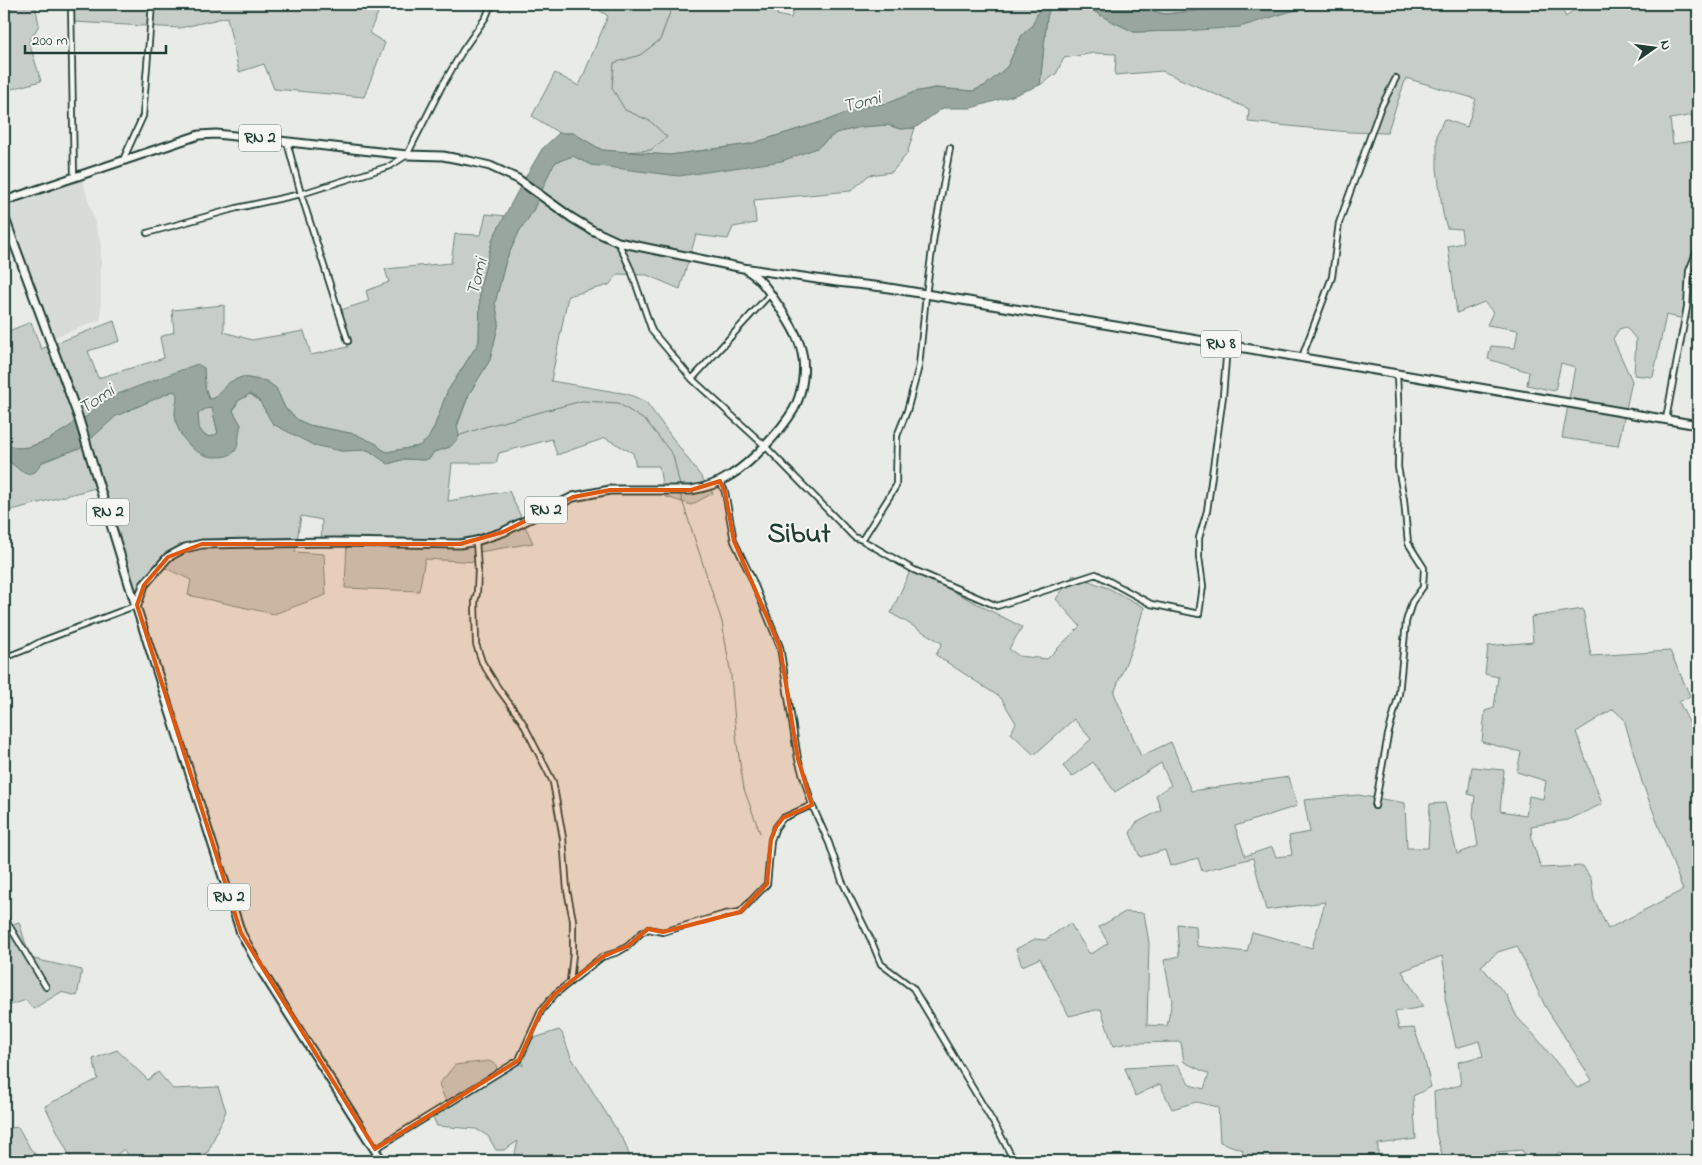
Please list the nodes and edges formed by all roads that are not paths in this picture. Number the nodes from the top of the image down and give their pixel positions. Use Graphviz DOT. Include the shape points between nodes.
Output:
graph roads {
  1 [pos="71,4"];
  2 [pos="152,4"];
  3 [pos="496,4"];
  4 [pos="1396,78"];
  5 [pos="286,142"];
  6 [pos="950,148"];
  7 [pos="407,155"];
  8 [pos="123,161"];
  9 [pos="74,177"];
  10 [pos="301,194"];
  11 [pos="4,202"];
  12 [pos="4,216"];
  13 [pos="147,232"];
  14 [pos="618,242"];
  15 [pos="1698,248"];
  16 [pos="743,268"];
  17 [pos="770,294"];
  18 [pos="926,295"];
  19 [pos="348,341"];
  20 [pos="1227,346"];
  21 [pos="1302,357"];
  22 [pos="1397,374"];
  23 [pos="692,379"];
  24 [pos="1666,419"];
  25 [pos="1698,425"];
  26 [pos="765,446"];
  27 [pos="720,481"];
  28 [pos="862,540"];
  29 [pos="476,541"];
  30 [pos="137,606"];
  31 [pos="4,658"];
  32 [pos="812,805"];
  33 [pos="1376,806"];
  34 [pos="4,917"];
  35 [pos="570,982"];
  36 [pos="46,986"];
  37 [pos="375,1149"];
  38 [pos="382,1161"];
  39 [pos="1014,1161"];
  1 -- 9 [label="street"];
  2 -- 8 [label="street" via="143,116"];
  3 -- 7 [label="street" via="490,7 463,50"];
  4 -- 21 [label="street" via="1380,109 1339,223 1332,277"];
  5 -- 7 [label="main road, RN 2"];
  5 -- 8 [label="main road, RN 2" via="199,134"];
  5 -- 10 [label="street"];
  6 -- 18 [label="street"];
  7 -- 10 [label="street" via="390,166"];
  7 -- 14 [label="main road, RN 2" via="443,156 490,166 522,182 592,230"];
  8 -- 9 [label="main road, RN 2"];
  9 -- 11 [label="main road, RN 2"];
  10 -- 13 [label="street"];
  10 -- 19 [label="street"];
  12 -- 30 [label="main road, RN 2" via="78,416"];
  14 -- 16 [label="main road, RN 2"];
  14 -- 23 [label="street" via="652,331"];
  15 -- 24 [label="street" via="1689,270 1687,307"];
  16 -- 17 [label="main road, RN 2" via="753,274"];
  16 -- 18 [label="main road, RN 8"];
  17 -- 23 [label="street"];
  17 -- 26 [label="main road, RN 2" via="797,337 803,367 800,394 794,408"];
  18 -- 20 [label="main road, RN 8"];
  18 -- 28 [label="street" via="919,366 897,436 896,486"];
  20 -- 21 [label="main road, RN 8"];
  20 -- 28 [label="street" via="1207,511 1199,538 1203,586 1199,614 1151,604 1096,574 997,606 914,570"];
  21 -- 22 [label="main road, RN 8"];
  22 -- 24 [label="main road, RN 8"];
  22 -- 33 [label="street" via="1398,466 1408,543 1424,568 1423,587 1412,602 1406,622 1399,694 1388,735"];
  23 -- 26 [label="street"];
  24 -- 25 [label="main road, RN 8"];
  26 -- 27 [label="main road, RN 2" via="732,475"];
  26 -- 28 [label="street" via="854,537"];
  27 -- 29 [label="main road, RN 2" via="683,491 610,490 573,498"];
  27 -- 32 [label="street" via="734,541 780,647 798,759"];
  29 -- 30 [label="main road, RN 2" via="460,544 202,544 168,557 144,585"];
  29 -- 35 [label="street" via="476,644 482,662 522,721 553,782 572,920"];
  30 -- 31 [label="street"];
  30 -- 37 [label="main road, RN 2" via="241,933 261,970"];
  32 -- 35 [label="street" via="783,818 776,828 771,840 767,884 740,912 664,932 648,929 628,946 602,957"];
  32 -- 39 [label="street" via="880,964 913,988"];
  34 -- 36 [label="street"];
  35 -- 37 [label="street" via="554,994 541,1011 519,1060"];
  37 -- 38 [label="main road, RN 2"];
}
